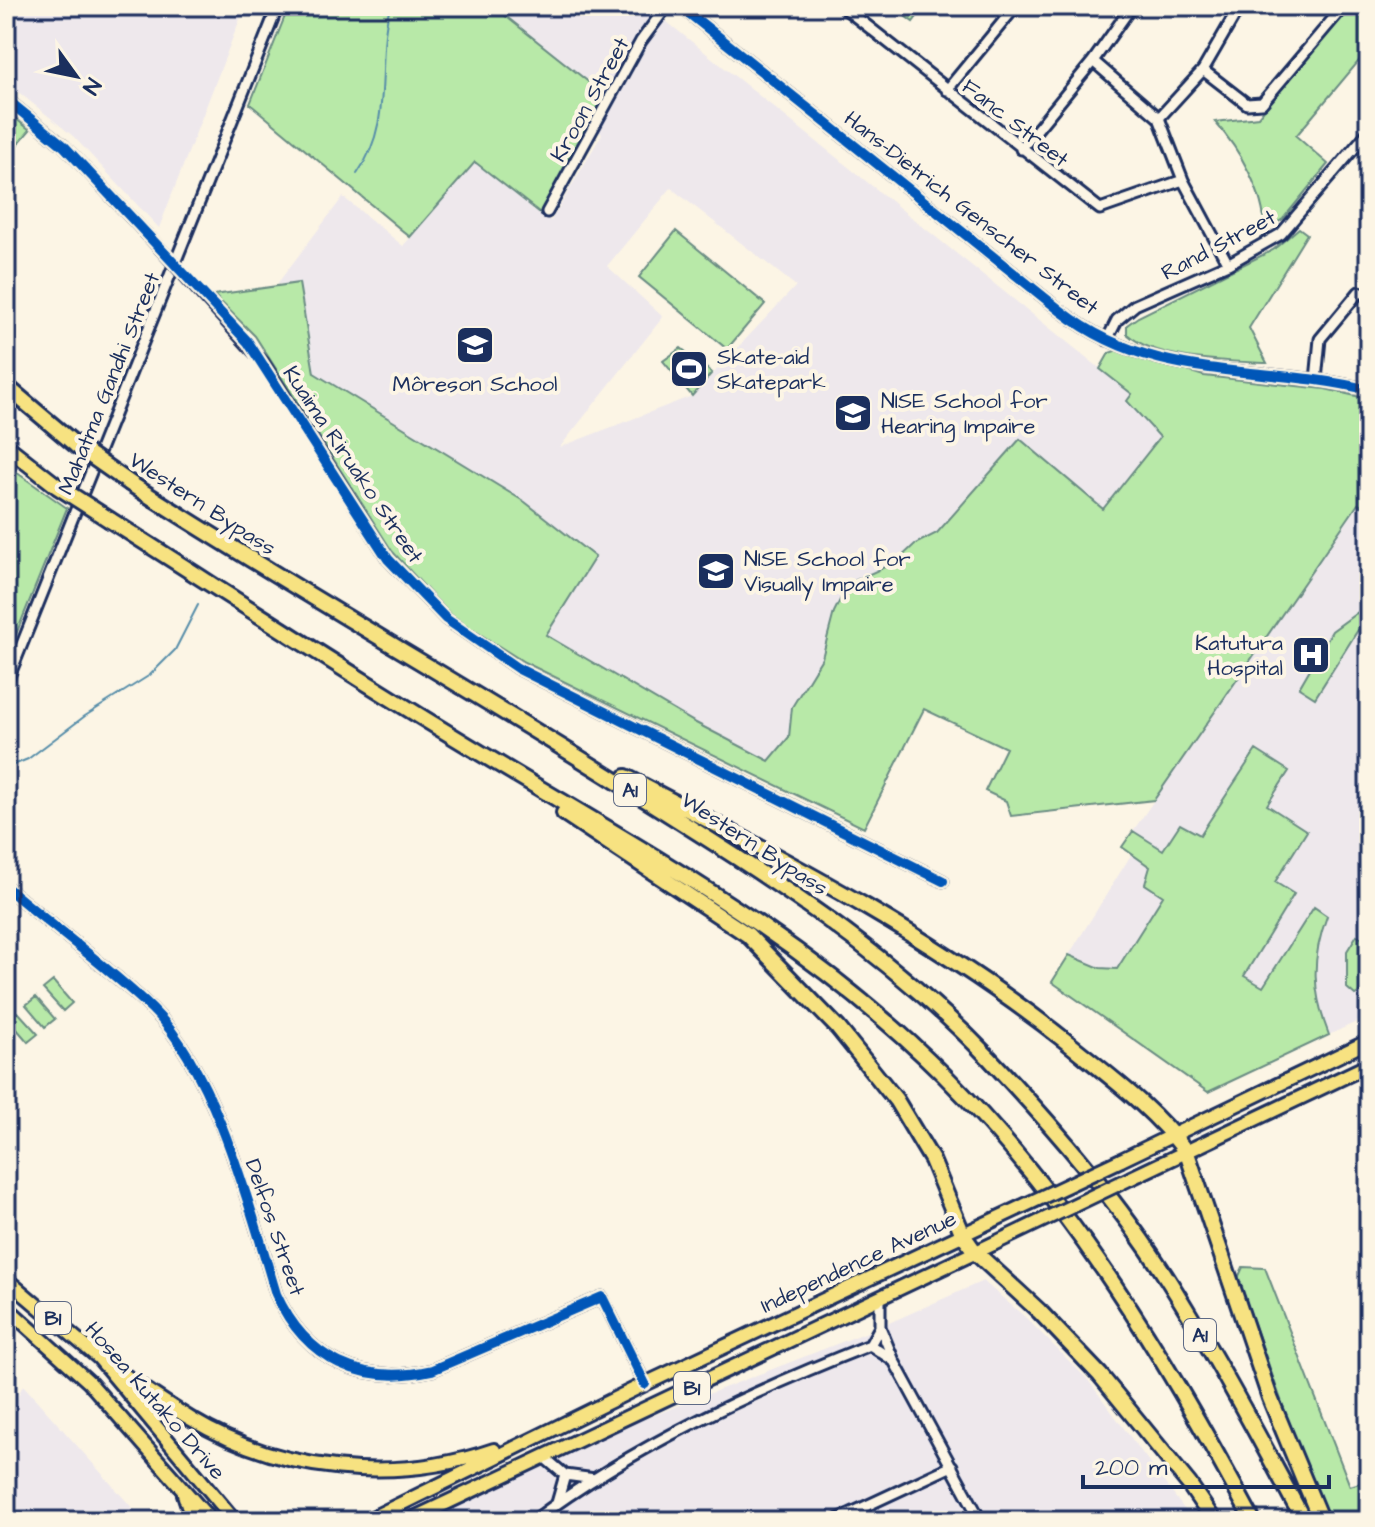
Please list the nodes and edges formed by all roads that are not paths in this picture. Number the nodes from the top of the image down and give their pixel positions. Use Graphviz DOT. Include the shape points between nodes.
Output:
graph roads {
  1 [pos="278,6"];
  2 [pos="667,6"];
  3 [pos="680,6"];
  4 [pos="842,6"];
  5 [pos="1016,6"];
  6 [pos="1132,6"];
  7 [pos="1240,6"];
  8 [pos="1344,6"];
  9 [pos="1093,61"];
  10 [pos="1203,70"];
  11 [pos="947,90"];
  12 [pos="6,99"];
  13 [pos="1159,118"];
  14 [pos="1369,131"];
  15 [pos="1021,149"];
  16 [pos="1183,180"];
  17 [pos="547,212"];
  18 [pos="1228,264"];
  19 [pos="1369,295"];
  20 [pos="1107,340"];
  21 [pos="1316,380"];
  22 [pos="6,386"];
  23 [pos="1369,390"];
  24 [pos="6,446"];
  25 [pos="6,684"];
  26 [pos="552,738"];
  27 [pos="518,776"];
  28 [pos="943,881"];
  29 [pos="6,887"];
  30 [pos="1369,1041"];
  31 [pos="1369,1065"];
  32 [pos="1173,1135"];
  33 [pos="1187,1153"];
  34 [pos="963,1235"];
  35 [pos="975,1252"];
  36 [pos="6,1279"];
  37 [pos="880,1299"];
  38 [pos="6,1307"];
  39 [pos="880,1327"];
  40 [pos="870,1345"];
  41 [pos="99,1358"];
  42 [pos="894,1361"];
  43 [pos="645,1384"];
  44 [pos="537,1436"];
  45 [pos="545,1458"];
  46 [pos="952,1466"];
  47 [pos="565,1475"];
  48 [pos="595,1479"];
  49 [pos="179,1483"];
  50 [pos="448,1504"];
  51 [pos="555,1506"];
  52 [pos="193,1521"];
  53 [pos="211,1521"];
  54 [pos="235,1521"];
  55 [pos="366,1521"];
  56 [pos="408,1521"];
  57 [pos="420,1521"];
  58 [pos="533,1521"];
  59 [pos="834,1521"];
  60 [pos="981,1521"];
  61 [pos="1214,1521"];
  62 [pos="1253,1521"];
  63 [pos="1304,1521"];
  64 [pos="1321,1521"];
  1 -- 25 [label="street, Mahatma Gandhi Street"];
  2 -- 17 [label="street, Kroon Street" via="641,41"];
  3 -- 20 [label="street, Hans-Dietrich Genscher Street" via="1061,311"];
  4 -- 11 [label="street, Fanc Street"];
  5 -- 11 [label="street"];
  6 -- 9 [label="street"];
  7 -- 10 [label="street"];
  8 -- 10 [label="street" via="1262,103 1247,104"];
  9 -- 13 [label="street"];
  9 -- 15 [label="street"];
  10 -- 13 [label="street"];
  11 -- 15 [label="street, Fanc Street"];
  12 -- 28 [label="street, Kuaima Riruako Street, bridge" via="64,146 263,362 388,559 446,619 517,668"];
  13 -- 16 [label="street"];
  14 -- 18 [label="street, Rand Street" via="1293,224"];
  15 -- 16 [label="street, Fanc Street" via="1100,209"];
  16 -- 18 [label="street"];
  18 -- 20 [label="street, Rand Street" via="1135,305 1117,320"];
  19 -- 21 [label="street" via="1362,290 1357,294 1320,339"];
  20 -- 21 [label="street, Hans-Dietrich Genscher Street" via="1207,371"];
  21 -- 23 [label="street, Hans-Dietrich Genscher Street"];
  22 -- 26 [label="highway, Western Bypass / A1, bridge" via="131,484"];
  24 -- 27 [label="highway, A1, bridge" via="57,486"];
  26 -- 32 [label="highway" via="951,957 1032,1013"];
  26 -- 63 [label="highway, Western Bypass / A1" via="829,917 988,1057 1079,1159 1169,1282"];
  27 -- 34 [label="highway" via="538,796 748,935 815,1003 896,1100 932,1160"];
  27 -- 62 [label="highway, A1" via="729,901 844,986 942,1073 1027,1164 1085,1240 1162,1359"];
  29 -- 43 [label="street, Delfos Street" via="154,1010 185,1052 213,1108 276,1294 286,1316 312,1346 364,1372 412,1374 602,1297"];
  30 -- 32 [label="main road, Independence Avenue"];
  31 -- 33 [label="main road, Independence Avenue"];
  32 -- 33 [label="highway"];
  32 -- 34 [label="main road, Independence Avenue / B1, bridge"];
  33 -- 35 [label="main road, Independence Avenue / B1, bridge"];
  33 -- 64 [label="highway" via="1270,1398"];
  34 -- 35 [label="highway"];
  34 -- 43 [label="main road, Independence Avenue / B1"];
  35 -- 37 [label="main road, Independence Avenue / B1"];
  35 -- 61 [label="highway" via="1100,1375"];
  36 -- 41 [label="main road, Hosea Kutako Drive / B1"];
  37 -- 39 [label="street"];
  37 -- 45 [label="main road, Independence Avenue / B1"];
  38 -- 49 [label="main road, Hosea Kutako Drive / B1" via="89,1382"];
  39 -- 40 [label="street"];
  39 -- 42 [label="street"];
  40 -- 42 [label="street"];
  40 -- 48 [label="street" via="678,1432"];
  41 -- 44 [label="main road, B1" via="228,1438 326,1466 400,1469 486,1453"];
  41 -- 54 [label="main road, Hosea Kutako Drive"];
  42 -- 46 [label="street"];
  43 -- 44 [label="main road, Independence Avenue / B1"];
  44 -- 55 [label="main road, Independence Avenue / B1"];
  45 -- 47 [label="street"];
  45 -- 50 [label="main road, Independence Avenue / B1"];
  46 -- 59 [label="street"];
  46 -- 60 [label="street"];
  47 -- 48 [label="street"];
  47 -- 51 [label="street"];
  48 -- 51 [label="street"];
  49 -- 52 [label="main road"];
  49 -- 53 [label="main road, Hosea Kutako Drive / B1"];
  50 -- 56 [label="main road, Independence Avenue / B1"];
  50 -- 57 [label="main road"];
  51 -- 58 [label="street"];
}
